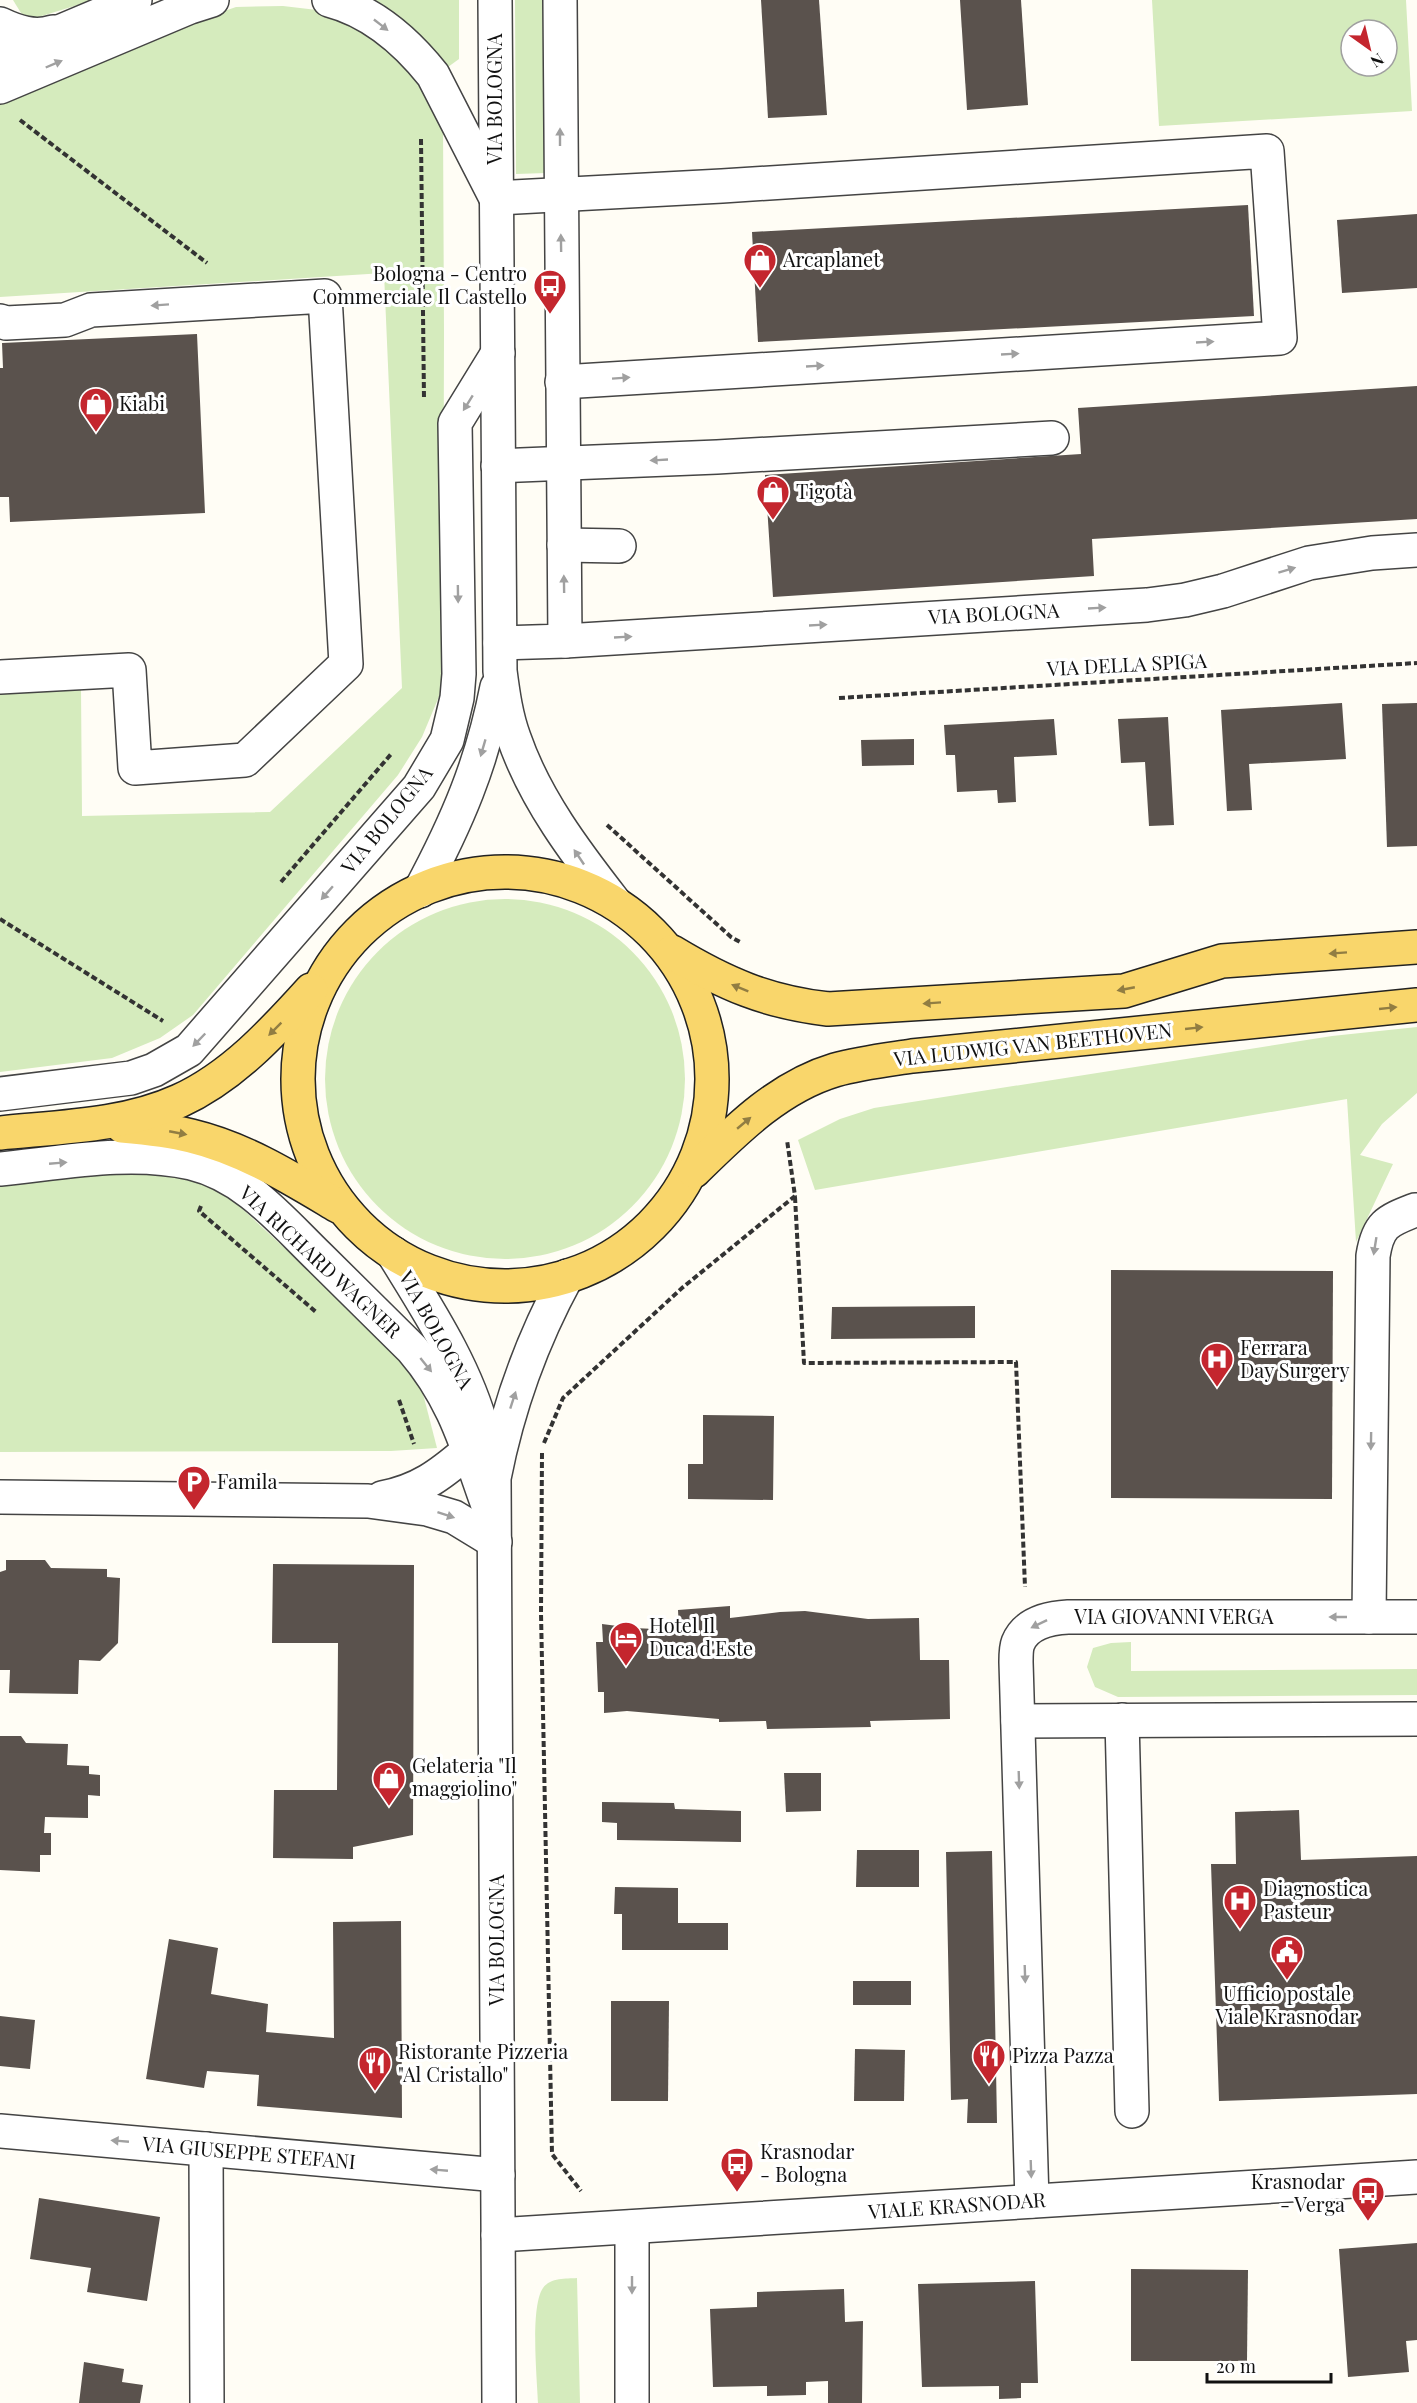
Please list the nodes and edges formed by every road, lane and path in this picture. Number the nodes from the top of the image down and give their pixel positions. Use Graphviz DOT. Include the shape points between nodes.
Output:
graph roads {
  1 [pos="135,0"];
  2 [pos="212,0"];
  3 [pos="328,0"];
  4 [pos="495,0"];
  5 [pos="560,0"];
  6 [pos="0,24"];
  7 [pos="75,25"];
  8 [pos="0,57"];
  9 [pos="0,87"];
  10 [pos="19,120"];
  11 [pos="421,131"];
  12 [pos="560,196"];
  13 [pos="496,198"];
  14 [pos="208,264"];
  15 [pos="0,321"];
  16 [pos="498,353"];
  17 [pos="562,381"];
  18 [pos="424,409"];
  19 [pos="1052,438"];
  20 [pos="563,465"];
  21 [pos="498,466"];
  22 [pos="564,545"];
  23 [pos="619,546"];
  24 [pos="1417,550"];
  25 [pos="565,641"];
  26 [pos="500,657"];
  27 [pos="1417,663"];
  28 [pos="0,677"];
  29 [pos="839,698"];
  30 [pos="395,748"];
  31 [pos="279,885"];
  32 [pos="420,891"];
  33 [pos="615,903"];
  34 [pos="0,919"];
  35 [pos="1417,947"];
  36 [pos="666,948"];
  37 [pos="329,971"];
  38 [pos="1417,1005"];
  39 [pos="170,1011"];
  40 [pos="162,1020"];
  41 [pos="189,1050"];
  42 [pos="0,1094"];
  43 [pos="99,1123"];
  44 [pos="0,1133"];
  45 [pos="788,1152"];
  46 [pos="0,1169"];
  47 [pos="214,1170"];
  48 [pos="686,1178"];
  49 [pos="795,1196"];
  50 [pos="1416,1200"];
  51 [pos="344,1210"];
  52 [pos="393,1253"];
  53 [pos="567,1276"];
  54 [pos="321,1317"];
  55 [pos="394,1392"];
  56 [pos="468,1451"];
  57 [pos="494,1478"];
  58 [pos="423,1486"];
  59 [pos="0,1497"];
  60 [pos="368,1501"];
  61 [pos="494,1533"];
  62 [pos="1369,1617"];
  63 [pos="1417,1617"];
  64 [pos="1026,1631"];
  65 [pos="1417,1719"];
  66 [pos="1122,1720"];
  67 [pos="1018,1721"];
  68 [pos="1132,2111"];
  69 [pos="0,2131"];
  70 [pos="206,2149"];
  71 [pos="498,2175"];
  72 [pos="1417,2177"];
  73 [pos="1032,2201"];
  74 [pos="632,2227"];
  75 [pos="591,2230"];
  76 [pos="498,2235"];
  77 [pos="207,2403"];
  78 [pos="499,2403"];
  79 [pos="632,2403"];
  1 -- 7 [label="street"];
  9 -- 2 [label="street, one-way"];
  3 -- 13 [label="street, one-way" via="372,19 421,60 433,75"];
  4 -- 13 [label="street, VIA BOLOGNA"];
  12 -- 5 [label="street, one-way"];
  6 -- 7 [label="street" via="25,34 44,35"];
  7 -- 8 [label="street"];
  10 -- 14 [label="path"];
  11 -- 18 [label="path"];
  12 -- 13 [label="street"];
  17 -- 12 [label="street, one-way"];
  17 -- 12 [label="street, one-way" via="1280,338 1268,151"];
  13 -- 16 [label="street, VIA BOLOGNA"];
  28 -- 15 [label="street, one-way" via="129,670 135,768 245,760 346,664 325,296 91,310 65,320"];
  16 -- 21 [label="street, VIA BOLOGNA"];
  16 -- 41 [label="street, VIA BOLOGNA, one-way" via="455,423 459,674 447,740 419,787"];
  17 -- 20 [label="street"];
  19 -- 20 [label="street, one-way"];
  20 -- 21 [label="street"];
  20 -- 22 [label="street"];
  21 -- 26 [label="street, VIA BOLOGNA"];
  22 -- 23 [label="street"];
  25 -- 22 [label="street, one-way"];
  25 -- 24 [label="street, VIA BOLOGNA, one-way" via="1147,605 1223,591 1309,563"];
  25 -- 26 [label="street, VIA BOLOGNA"];
  26 -- 32 [label="street, VIA BOLOGNA, one-way" via="484,745 471,785"];
  33 -- 26 [label="street, VIA BOLOGNA, one-way" via="580,859 514,740 506,712"];
  27 -- 29 [label="path, VIA DELLA SPIGA"];
  30 -- 31 [label="path"];
  32 -- 33 [label="main road, VIA BOLOGNA" via="457,878 515,873 575,884"];
  32 -- 37 [label="main road, VIA BOLOGNA" via="377,916 343,950"];
  33 -- 36 [label="main road, VIA BOLOGNA"];
  34 -- 40 [label="path"];
  35 -- 36 [label="main road, one-way" via="1222,961 1124,991 828,1009 785,1003 754,993 704,971"];
  36 -- 48 [label="main road, VIA BOLOGNA" via="695,996 710,1053 708,1120"];
  37 -- 43 [label="main road, VIA RICHARD WAGNER, one-way" via="254,1050 202,1089 149,1112"];
  37 -- 51 [label="main road, VIA BOLOGNA" via="316,993 300,1046 298,1086 309,1147 321,1175"];
  48 -- 38 [label="main road, VIA LUDWIG VAN BEETHOVEN, one-way" via="734,1132 783,1095 843,1068 912,1056"];
  39 -- 40 [label="path"];
  40 -- 41 [label="path"];
  41 -- 42 [label="street, VIA BOLOGNA" via="163,1066 131,1078"];
  43 -- 44 [label="main road, VIA RICHARD WAGNER"];
  43 -- 51 [label="main road, VIA RICHARD WAGNER, one-way" via="162,1130 214,1143 267,1165"];
  45 -- 49 [label="path"];
  46 -- 47 [label="street, VIA RICHARD WAGNER, one-way" via="119,1158 189,1163"];
  47 -- 54 [label="path" via="199,1210"];
  47 -- 56 [label="street, VIA RICHARD WAGNER, one-way" via="252,1192 412,1349 450,1402"];
  48 -- 53 [label="main road, VIA BOLOGNA" via="661,1214 629,1244"];
  49 -- 64 [label="path" via="804,1363 1016,1362"];
  49 -- 75 [label="path" via="682,1288 563,1398 542,1448 541,1613 552,2154 586,2197"];
  50 -- 62 [label="street, one-way" via="1377,1235 1373,1256"];
  51 -- 52 [label="main road, VIA BOLOGNA"];
  52 -- 53 [label="main road, VIA BOLOGNA" via="426,1271 466,1282 507,1286"];
  52 -- 57 [label="street, VIA BOLOGNA" via="465,1379"];
  57 -- 53 [label="street, VIA BOLOGNA, one-way" via="502,1435 520,1379"];
  55 -- 58 [label="path" via="414,1441"];
  56 -- 58 [label="street"];
  56 -- 61 [label="street, VIA RICHARD WAGNER"];
  57 -- 61 [label="street, VIA BOLOGNA"];
  58 -- 60 [label="street"];
  59 -- 60 [label="street"];
  60 -- 61 [label="street, one-way" via="427,1509"];
  61 -- 71 [label="street, VIA BOLOGNA"];
  62 -- 63 [label="street, VIA GIOVANNI VERGA"];
  62 -- 64 [label="street, VIA GIOVANNI VERGA, one-way" via="1068,1617 1052,1618"];
  64 -- 67 [label="street" via="1018,1643 1016,1662"];
  65 -- 66 [label="street"];
  66 -- 67 [label="street"];
  66 -- 68 [label="street"];
  67 -- 73 [label="street, one-way"];
  70 -- 69 [label="street, VIA GIUSEPPE STEFANI, one-way"];
  71 -- 70 [label="street, VIA GIUSEPPE STEFANI, one-way"];
  70 -- 77 [label="street"];
  71 -- 76 [label="street, VIA BOLOGNA"];
  72 -- 73 [label="street, VIALE KRASNODAR"];
  73 -- 74 [label="street, VIALE KRASNODAR"];
  74 -- 75 [label="street, VIALE KRASNODAR"];
  74 -- 79 [label="street, one-way"];
  75 -- 76 [label="street, VIALE KRASNODAR"];
  76 -- 78 [label="street, VIA BOLOGNA"];
}
